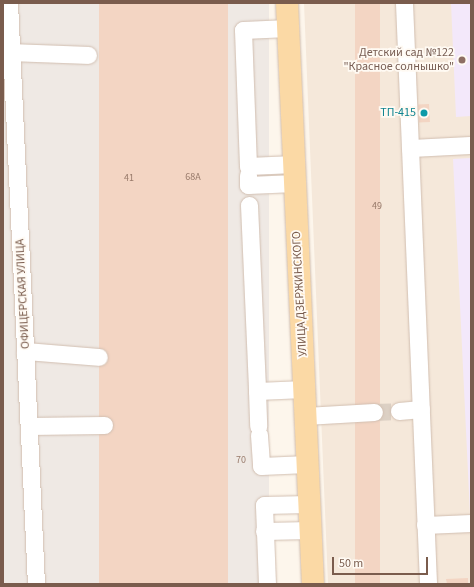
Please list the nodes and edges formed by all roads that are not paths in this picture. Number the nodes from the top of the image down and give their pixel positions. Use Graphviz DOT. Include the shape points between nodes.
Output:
graph roads {
  1 [pos="9,3"];
  2 [pos="287,3"];
  3 [pos="404,3"];
  4 [pos="288,28"];
  5 [pos="11,52"];
  6 [pos="88,55"];
  7 [pos="471,145"];
  8 [pos="410,148"];
  9 [pos="294,173"];
  10 [pos="25,351"];
  11 [pos="99,357"];
  12 [pos="304,389"];
  13 [pos="257,391"];
  14 [pos="421,409"];
  15 [pos="399,411"];
  16 [pos="374,412"];
  17 [pos="305,416"];
  18 [pos="104,425"];
  19 [pos="29,426"];
  20 [pos="307,464"];
  21 [pos="309,504"];
  22 [pos="471,523"];
  23 [pos="425,526"];
  24 [pos="310,530"];
  25 [pos="264,531"];
  26 [pos="36,584"];
  27 [pos="267,584"];
  28 [pos="313,584"];
  29 [pos="428,584"];
  1 -- 5 [label="street, ОФИЦЕРСКАЯ УЛИЦА"];
  2 -- 4 [label="main road, УЛИЦА ДЗЕРЖИНСКОГО"];
  3 -- 8 [label="street"];
  4 -- 9 [label="main road, УЛИЦА ДЗЕРЖИНСКОГО"];
  4 -- 9 [label="street" via="244,30 248,166"];
  5 -- 6 [label="street"];
  5 -- 10 [label="street, ОФИЦЕРСКАЯ УЛИЦА"];
  7 -- 8 [label="street"];
  8 -- 14 [label="street"];
  9 -- 12 [label="main road, УЛИЦА ДЗЕРЖИНСКОГО"];
  9 -- 13 [label="street" via="249,189"];
  10 -- 11 [label="street"];
  10 -- 19 [label="street, ОФИЦЕРСКАЯ УЛИЦА"];
  12 -- 13 [label="street"];
  12 -- 17 [label="main road, УЛИЦА ДЗЕРЖИНСКОГО"];
  13 -- 20 [label="street" via="261,466"];
  14 -- 15 [label="street"];
  14 -- 23 [label="street"];
  16 -- 17 [label="street"];
  17 -- 20 [label="main road, УЛИЦА ДЗЕРЖИНСКОГО"];
  18 -- 19 [label="street"];
  19 -- 26 [label="street, ОФИЦЕРСКАЯ УЛИЦА"];
  20 -- 21 [label="main road, УЛИЦА ДЗЕРЖИНСКОГО"];
  21 -- 24 [label="main road, УЛИЦА ДЗЕРЖИНСКОГО"];
  21 -- 25 [label="street" via="264,505"];
  22 -- 23 [label="street"];
  23 -- 29 [label="street"];
  24 -- 25 [label="street"];
  24 -- 28 [label="main road, УЛИЦА ДЗЕРЖИНСКОГО"];
  25 -- 27 [label="street"];
}
